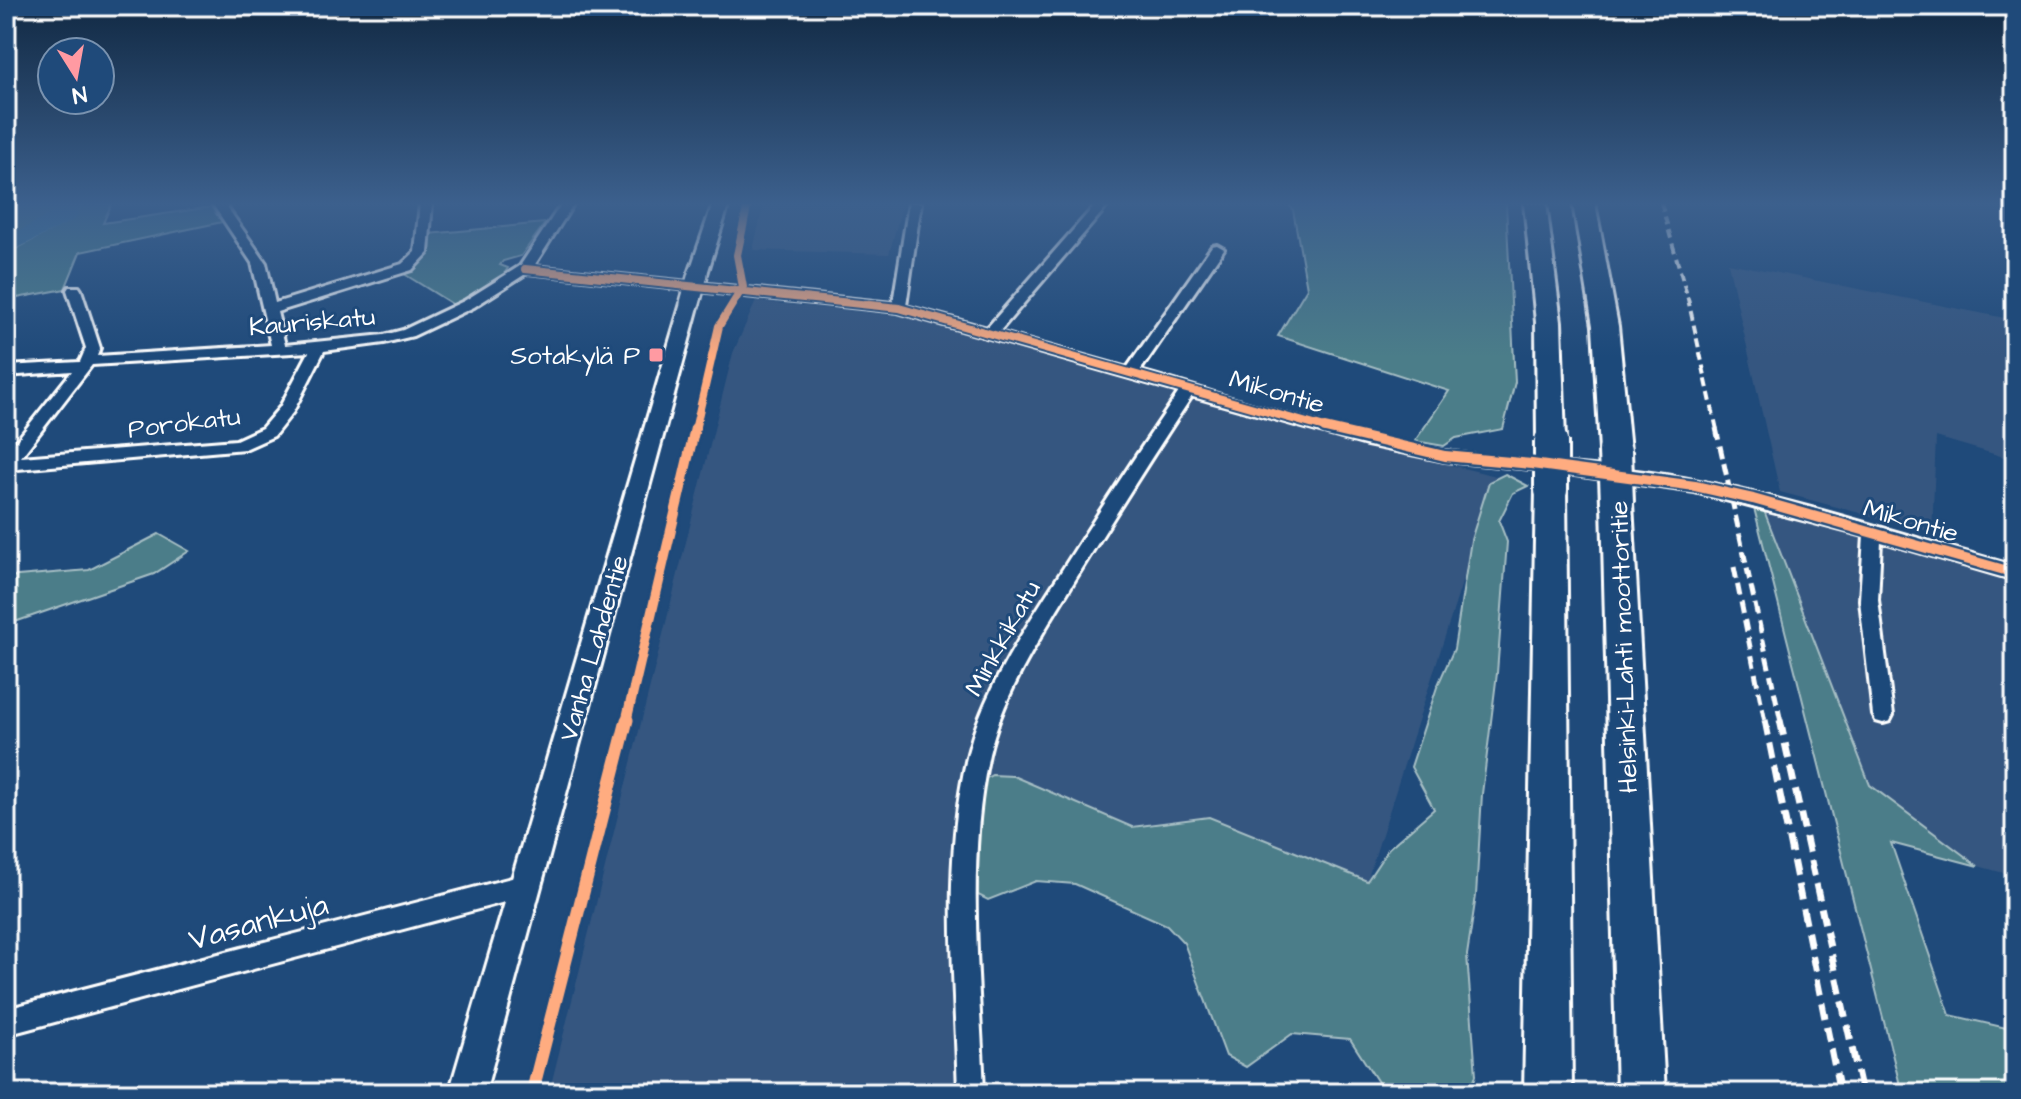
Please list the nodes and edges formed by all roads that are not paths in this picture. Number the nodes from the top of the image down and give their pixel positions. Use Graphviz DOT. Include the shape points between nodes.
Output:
graph roads {
  1 [pos="253,254"];
  2 [pos="420,254"];
  3 [pos="535,254"];
  4 [pos="704,254"];
  5 [pos="907,254"];
  6 [pos="1059,254"];
  7 [pos="1213,254"];
  8 [pos="1544,254"];
  9 [pos="1595,254"];
  10 [pos="525,269"];
  11 [pos="74,290"];
  12 [pos="899,308"];
  13 [pos="271,309"];
  14 [pos="991,332"];
  15 [pos="319,347"];
  16 [pos="279,349"];
  17 [pos="86,364"];
  18 [pos="6,371"];
  19 [pos="1132,372"];
  20 [pos="1189,389"];
  21 [pos="7,464"];
  22 [pos="1873,532"];
  23 [pos="2015,573"];
  24 [pos="1883,715"];
  25 [pos="527,885"];
  26 [pos="6,1022"];
  27 [pos="467,1093"];
  28 [pos="971,1093"];
  29 [pos="1548,1093"];
  30 [pos="1641,1093"];
  1 -- 13 [label="street"];
  2 -- 13 [label="street" via="407,267"];
  3 -- 10 [label="street"];
  4 -- 25 [label="main road, Vanha Lahdentie, bridge"];
  5 -- 12 [label="street"];
  6 -- 14 [label="street"];
  7 -- 19 [label="street"];
  8 -- 29 [label="highway, bridge" via="1552,353"];
  9 -- 30 [label="highway, Helsinki-Lahti moottoritie, bridge" via="1612,362"];
  10 -- 12 [label="street, Mikontie"];
  10 -- 15 [label="street, Kauriskatu" via="408,333"];
  11 -- 17 [label="street" via="93,348"];
  12 -- 14 [label="street, Mikontie"];
  13 -- 16 [label="street"];
  14 -- 19 [label="street, Mikontie"];
  15 -- 16 [label="street, Kauriskatu"];
  15 -- 21 [label="street, Porokatu" via="287,409 268,432 239,445"];
  16 -- 17 [label="street, Kauriskatu"];
  17 -- 18 [label="street, Kauriskatu"];
  17 -- 21 [label="street"];
  19 -- 20 [label="street, Mikontie"];
  20 -- 22 [label="street, Mikontie" via="1367,440 1445,456 1695,486"];
  20 -- 28 [label="street, Minkkikatu" via="1013,664 979,751 968,815 965,908"];
  22 -- 23 [label="street, Mikontie"];
  22 -- 24 [label="street" via="1869,600"];
  25 -- 26 [label="street, Vasankuja"];
  25 -- 27 [label="main road, Vanha Lahdentie"];
}
